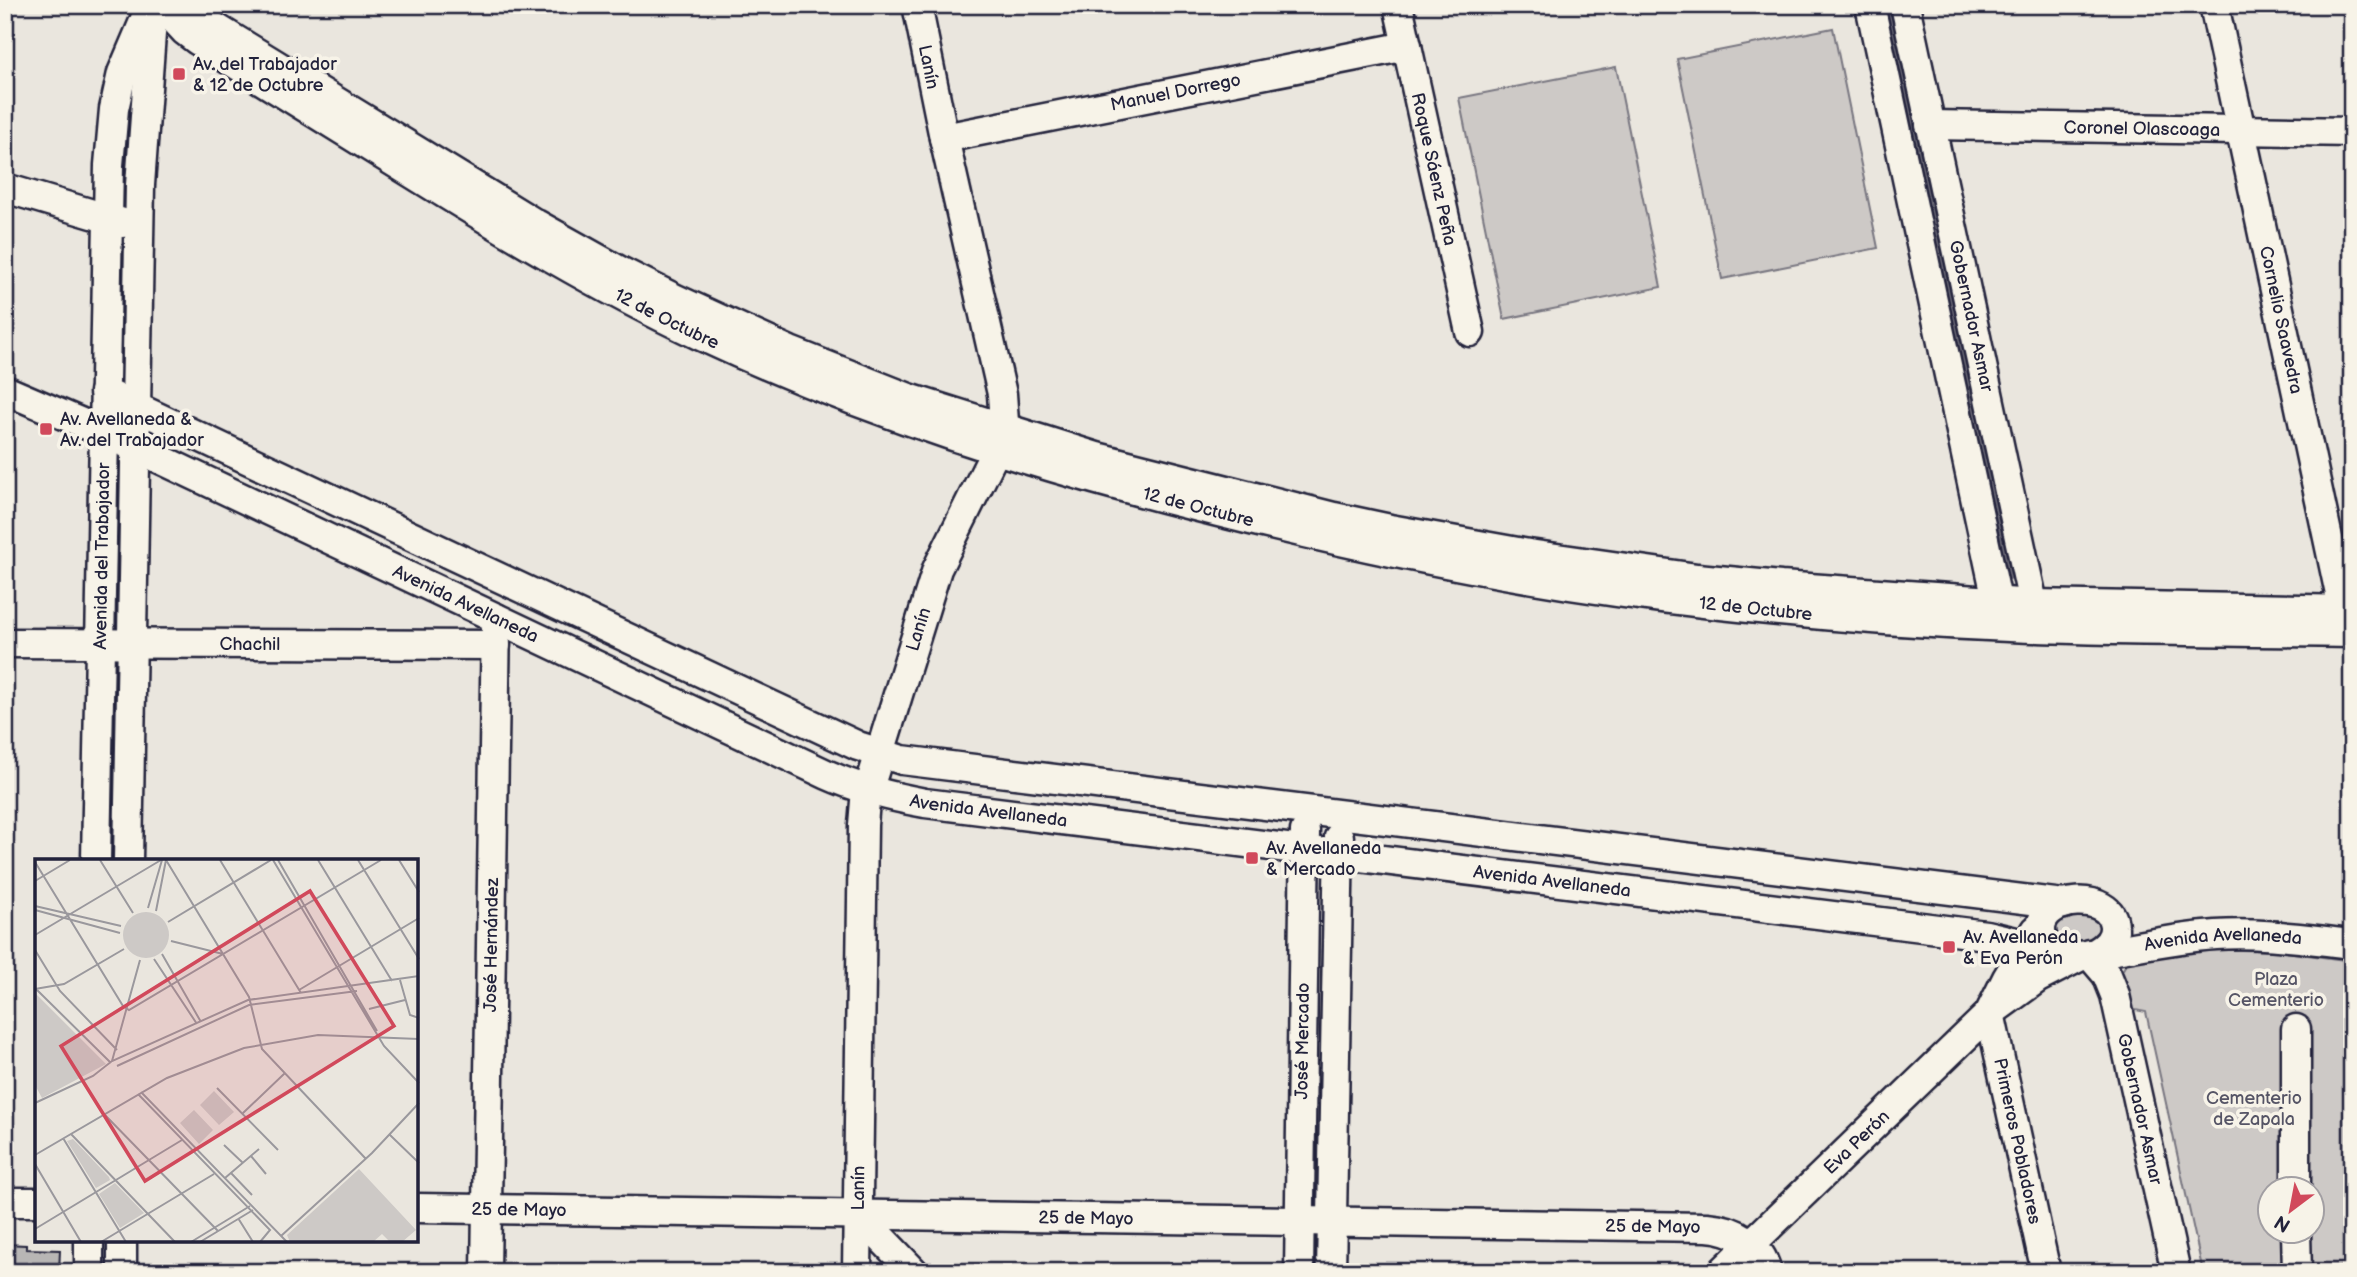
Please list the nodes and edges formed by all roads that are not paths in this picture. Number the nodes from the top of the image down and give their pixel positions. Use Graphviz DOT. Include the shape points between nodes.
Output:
graph roads {
  1 [pos="153,5"];
  2 [pos="161,5"];
  3 [pos="169,5"];
  4 [pos="916,5"];
  5 [pos="1398,5"];
  6 [pos="1870,5"];
  7 [pos="1905,5"];
  8 [pos="2214,5"];
  9 [pos="1407,46"];
  10 [pos="1930,125"];
  11 [pos="2241,130"];
  12 [pos="2352,132"];
  13 [pos="944,138"];
  14 [pos="5,188"];
  15 [pos="107,219"];
  16 [pos="139,228"];
  17 [pos="1470,332"];
  18 [pos="5,390"];
  19 [pos="104,392"];
  20 [pos="136,407"];
  21 [pos="103,432"];
  22 [pos="999,440"];
  23 [pos="135,447"];
  24 [pos="511,583"];
  25 [pos="2000,614"];
  26 [pos="2035,616"];
  27 [pos="2349,622"];
  28 [pos="496,632"];
  29 [pos="5,643"];
  30 [pos="100,645"];
  31 [pos="132,645"];
  32 [pos="879,754"];
  33 [pos="867,790"];
  34 [pos="1305,811"];
  35 [pos="1339,815"];
  36 [pos="1305,850"];
  37 [pos="1339,855"];
  38 [pos="96,859"];
  39 [pos="128,859"];
  40 [pos="2054,911"];
  41 [pos="2028,943"];
  42 [pos="2352,944"];
  43 [pos="2081,953"];
  44 [pos="1990,1013"];
  45 [pos="2296,1029"];
  46 [pos="2296,1176"];
  47 [pos="5,1202"];
  48 [pos="35,1202"];
  49 [pos="418,1208"];
  50 [pos="487,1209"];
  51 [pos="858,1214"];
  52 [pos="1300,1221"];
  53 [pos="1332,1221"];
  54 [pos="89,1242"];
  55 [pos="122,1242"];
  56 [pos="1751,1244"];
  57 [pos="2296,1246"];
  58 [pos="89,1272"];
  59 [pos="122,1272"];
  60 [pos="486,1272"];
  61 [pos="858,1272"];
  62 [pos="914,1272"];
  63 [pos="1299,1272"];
  64 [pos="1331,1272"];
  65 [pos="1722,1272"];
  66 [pos="1767,1272"];
  67 [pos="2046,1272"];
  68 [pos="2176,1272"];
  69 [pos="2297,1272"];
  1 -- 15 [label="street, Avenida del Trabajador" via="125,64 116,100"];
  1 -- 16 [label="street, Avenida del Trabajador"];
  2 -- 22 [label="street, 12 de Octubre" via="197,40 585,277 697,334 901,420"];
  3 -- 22 [label="street, 12 de Octubre" via="213,26 620,271 732,326 938,409"];
  4 -- 13 [label="street, Lanín"];
  5 -- 9 [label="street, Roque Sáenz Peña"];
  6 -- 25 [label="street, Gobernador Asmar"];
  7 -- 10 [label="street, Gobernador Asmar"];
  8 -- 11 [label="street, Cornelio Saavedra"];
  9 -- 13 [label="street, Manuel Dorrego"];
  9 -- 17 [label="street, Roque Sáenz Peña"];
  10 -- 11 [label="street, Coronel Olascoaga"];
  10 -- 26 [label="street, Gobernador Asmar"];
  11 -- 12 [label="street, Coronel Olascoaga"];
  11 -- 27 [label="street, Cornelio Saavedra"];
  13 -- 22 [label="street, Lanín" via="1002,394"];
  14 -- 15 [label="street"];
  15 -- 16 [label="street"];
  15 -- 19 [label="street, Avenida del Trabajador"];
  16 -- 20 [label="street, Avenida del Trabajador"];
  18 -- 21 [label="street, Avenida Avellaneda"];
  19 -- 20 [label="street, Avenida Avellaneda"];
  19 -- 21 [label="street, Avenida del Trabajador"];
  20 -- 23 [label="street, Avenida del Trabajador"];
  20 -- 24 [label="street, Avenida Avellaneda"];
  21 -- 23 [label="street, Avenida Avellaneda"];
  21 -- 30 [label="street, Avenida del Trabajador"];
  22 -- 25 [label="street, 12 de Octubre" via="1114,486 1326,540 1485,571 1716,605"];
  22 -- 32 [label="street, Lanín" via="937,569"];
  23 -- 28 [label="street, Avenida Avellaneda"];
  23 -- 31 [label="street, Avenida del Trabajador"];
  24 -- 28 [label="street, José Hernández" via="499,582 486,593 485,605"];
  24 -- 32 [label="street, Avenida Avellaneda"];
  25 -- 26 [label="street, 12 de Octubre"];
  26 -- 27 [label="street, 12 de Octubre"];
  28 -- 31 [label="street, Chachil"];
  28 -- 33 [label="street, Avenida Avellaneda"];
  28 -- 50 [label="street, José Hernández"];
  29 -- 30 [label="street, Chachil"];
  30 -- 31 [label="street, Chachil"];
  30 -- 38 [label="street, Avenida del Trabajador"];
  31 -- 39 [label="street, Avenida del Trabajador"];
  32 -- 33 [label="street, Lanín"];
  32 -- 34 [label="street, Avenida Avellaneda" via="926,764"];
  33 -- 36 [label="street, Avenida Avellaneda" via="925,803"];
  33 -- 51 [label="street, Lanín"];
  34 -- 35 [label="street, Avenida Avellaneda"];
  34 -- 36 [label="street, José Mercado"];
  35 -- 37 [label="street, José Mercado"];
  35 -- 40 [label="street, Avenida Avellaneda"];
  36 -- 37 [label="street, Avenida Avellaneda"];
  36 -- 52 [label="street, José Mercado"];
  37 -- 41 [label="street, Avenida Avellaneda"];
  37 -- 53 [label="street, José Mercado"];
  40 -- 41 [label="street, Eva Perón"];
  40 -- 43 [label="street" via="2041,925 2043,941"];
  40 -- 43 [label="street, Avenida Avellaneda" via="2091,903 2111,915 2114,929 2109,943"];
  41 -- 43 [label="street, Avenida Avellaneda"];
  41 -- 44 [label="street, Eva Perón"];
  42 -- 43 [label="street, Avenida Avellaneda" via="2241,934"];
  43 -- 44 [label="street, Eva Perón"];
  43 -- 68 [label="street, Gobernador Asmar" via="2108,975 2115,995"];
  44 -- 56 [label="street, Eva Perón"];
  44 -- 67 [label="street, Primeros Pobladores"];
  45 -- 46 [label="street"];
  47 -- 48 [label="street"];
  49 -- 50 [label="street, 25 de Mayo"];
  50 -- 51 [label="street, 25 de Mayo"];
  50 -- 60 [label="street, José Hernández"];
  51 -- 52 [label="street, 25 de Mayo"];
  51 -- 61 [label="street, Lanín"];
  51 -- 62 [label="street"];
  52 -- 53 [label="street, 25 de Mayo"];
  52 -- 63 [label="street, José Mercado"];
  53 -- 56 [label="street, 25 de Mayo" via="1707,1227 1728,1229"];
  53 -- 64 [label="street, José Mercado"];
  54 -- 58 [label="street"];
  55 -- 59 [label="street"];
  56 -- 65 [label="street, Eva Perón"];
  56 -- 66 [label="street"];
  57 -- 69 [label="street"];
}
